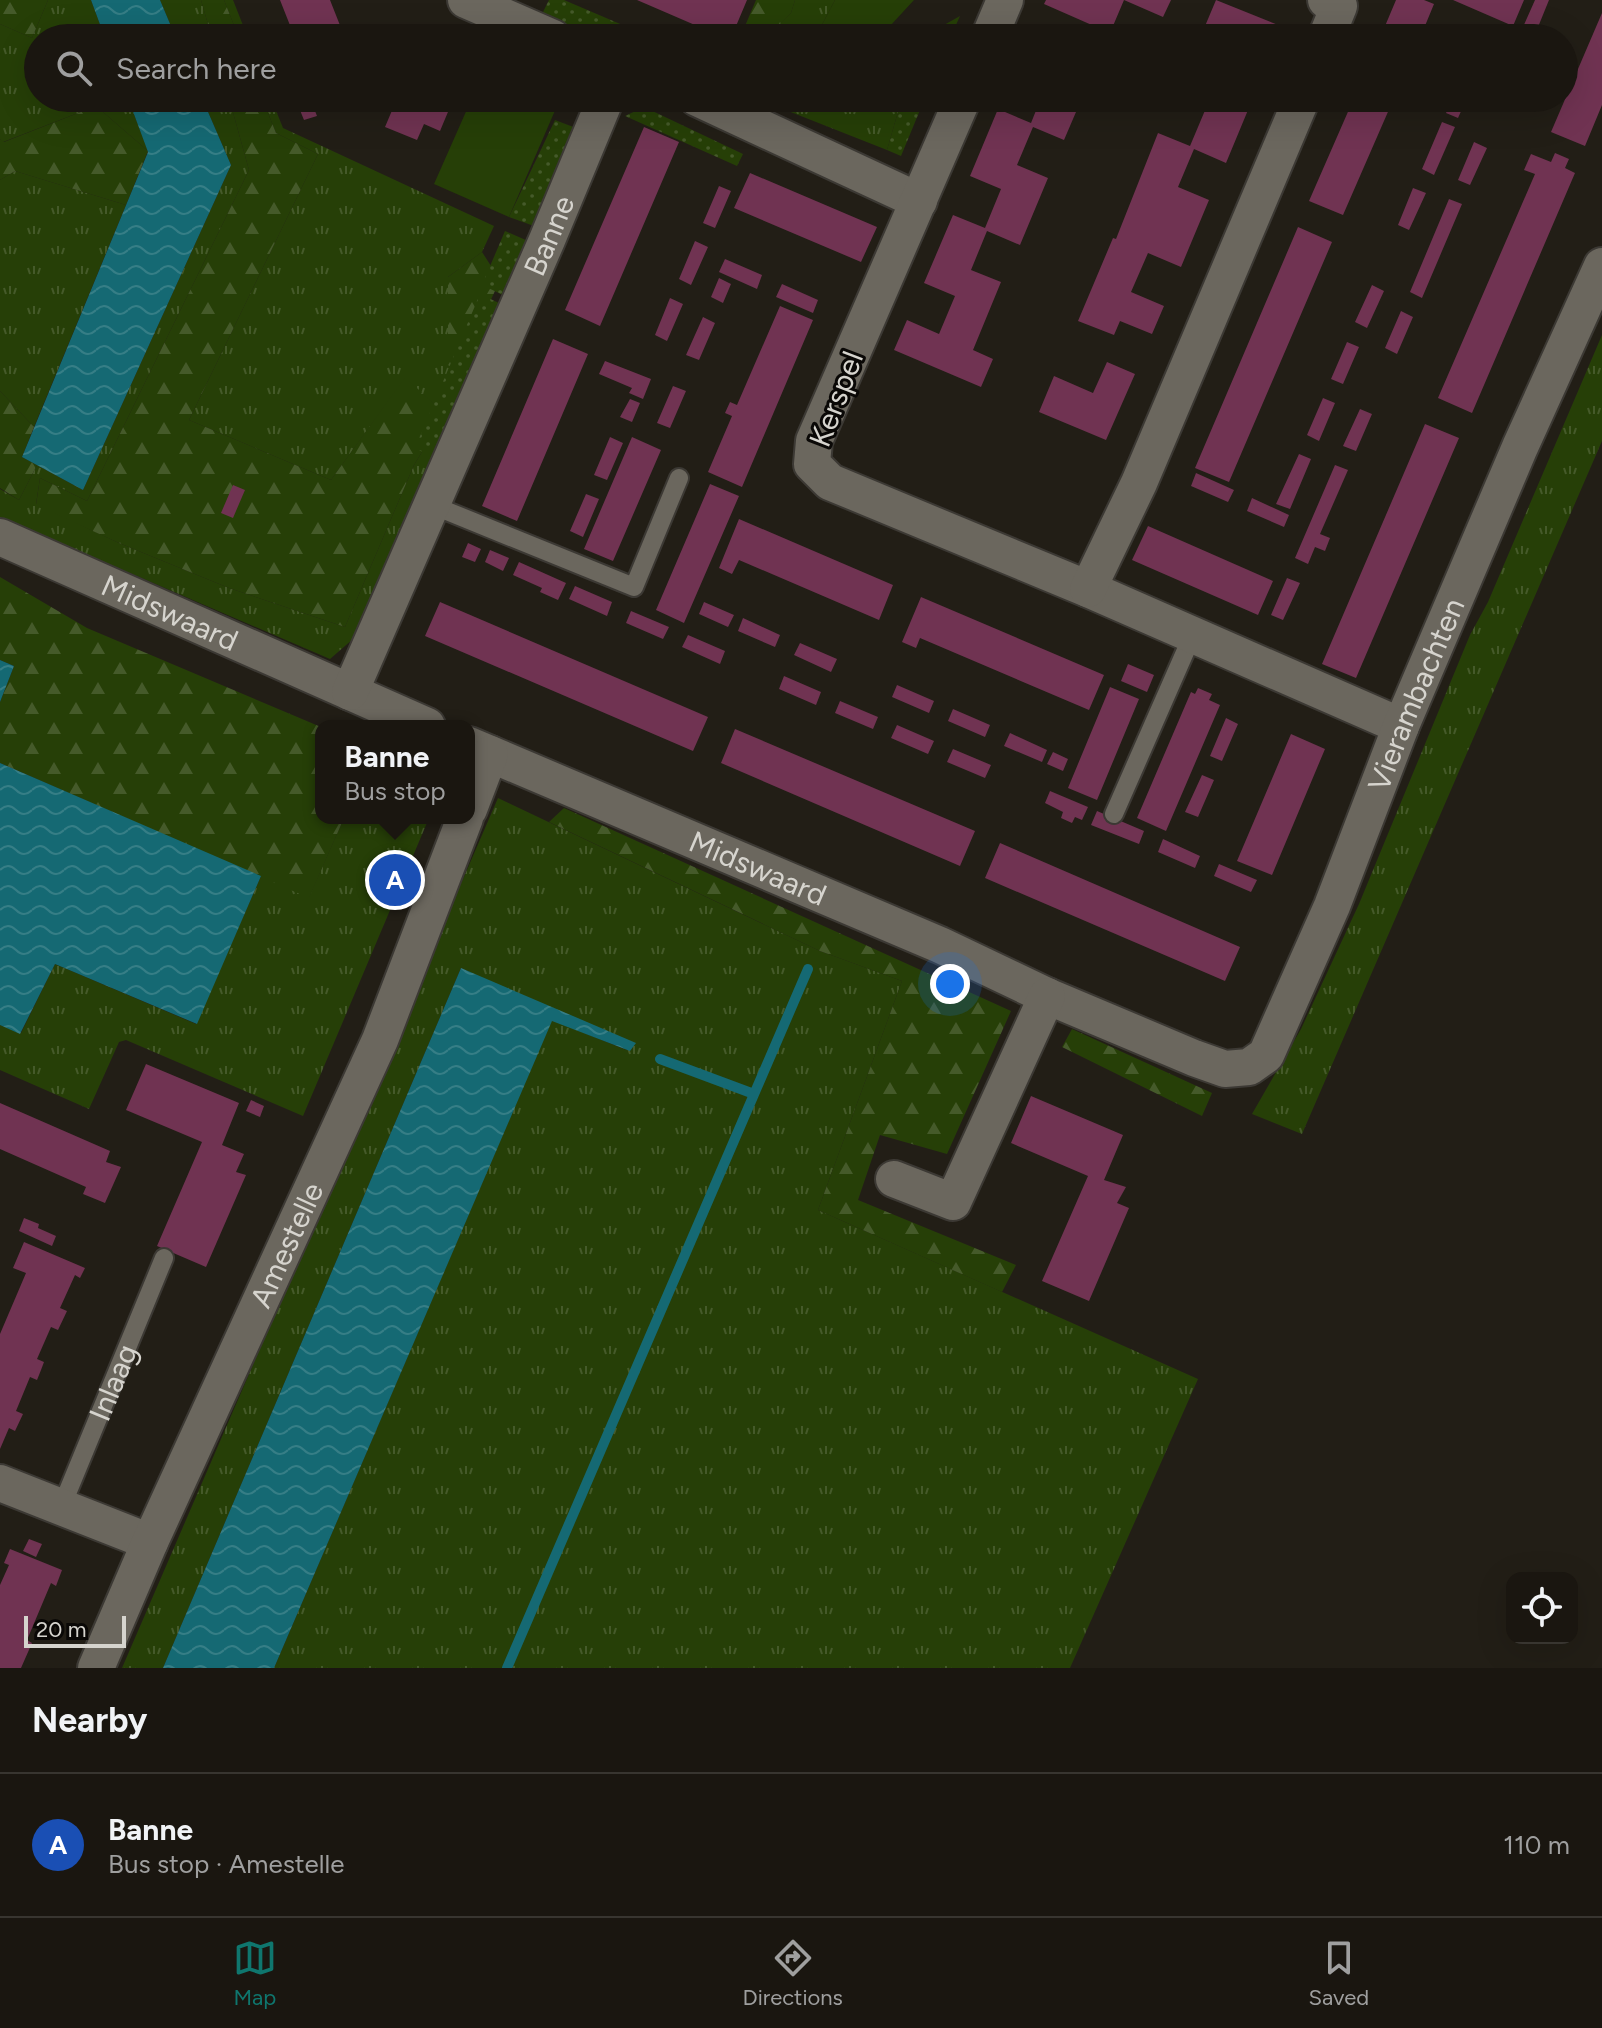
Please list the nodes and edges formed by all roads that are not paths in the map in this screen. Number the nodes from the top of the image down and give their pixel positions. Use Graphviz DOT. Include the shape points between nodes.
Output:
graph roads {
  1 [pos="466,0"];
  2 [pos="1005,0"];
  3 [pos="1326,0"];
  4 [pos="521,24"];
  5 [pos="995,24"];
  6 [pos="1332,24"];
  7 [pos="600,112"];
  8 [pos="727,112"];
  9 [pos="957,112"];
  10 [pos="1296,112"];
  11 [pos="919,201"];
  12 [pos="1602,266"];
  13 [pos="679,478"];
  14 [pos="432,505"];
  15 [pos="0,537"];
  16 [pos="1088,589"];
  17 [pos="1193,634"];
  18 [pos="350,692"];
  19 [pos="413,720"];
  20 [pos="1401,726"];
  21 [pos="480,750"];
  22 [pos="475,777"];
  23 [pos="1114,814"];
  24 [pos="463,824"];
  25 [pos="1047,996"];
  26 [pos="1194,1058"];
  27 [pos="894,1179"];
  28 [pos="164,1258"];
  29 [pos="0,1483"];
  30 [pos="61,1508"];
  31 [pos="150,1542"];
  32 [pos="96,1668"];
  1 -- 4 [label="street"];
  2 -- 5 [label="street"];
  3 -- 6 [label="street" via="1339,6"];
  7 -- 14 [label="street, Banne"];
  8 -- 11 [label="street"];
  9 -- 11 [label="street, Kerspel"];
  10 -- 16 [label="street" via="1139,483"];
  11 -- 16 [label="street, Kerspel" via="814,441 812,464 830,482"];
  12 -- 20 [label="street, Vierambachten"];
  13 -- 14 [label="lane" via="634,587"];
  14 -- 18 [label="street, Banne"];
  15 -- 18 [label="street, Midswaard"];
  16 -- 17 [label="street, Kerspel"];
  17 -- 20 [label="street, Kerspel"];
  17 -- 23 [label="lane"];
  18 -- 19 [label="street, Midswaard"];
  20 -- 26 [label="street, Vierambachten" via="1332,906 1266,1055 1249,1067 1225,1069"];
  21 -- 22 [label="street"];
  21 -- 25 [label="street, Midswaard" via="940,945"];
  24 -- 31 [label="street, Amestelle" via="380,1040"];
  25 -- 26 [label="street, Midswaard"];
  25 -- 27 [label="street" via="953,1202"];
  28 -- 30 [label="lane, Inlaag"];
  29 -- 30 [label="street"];
  30 -- 31 [label="street"];
  31 -- 32 [label="street, Amestelle"];
}
